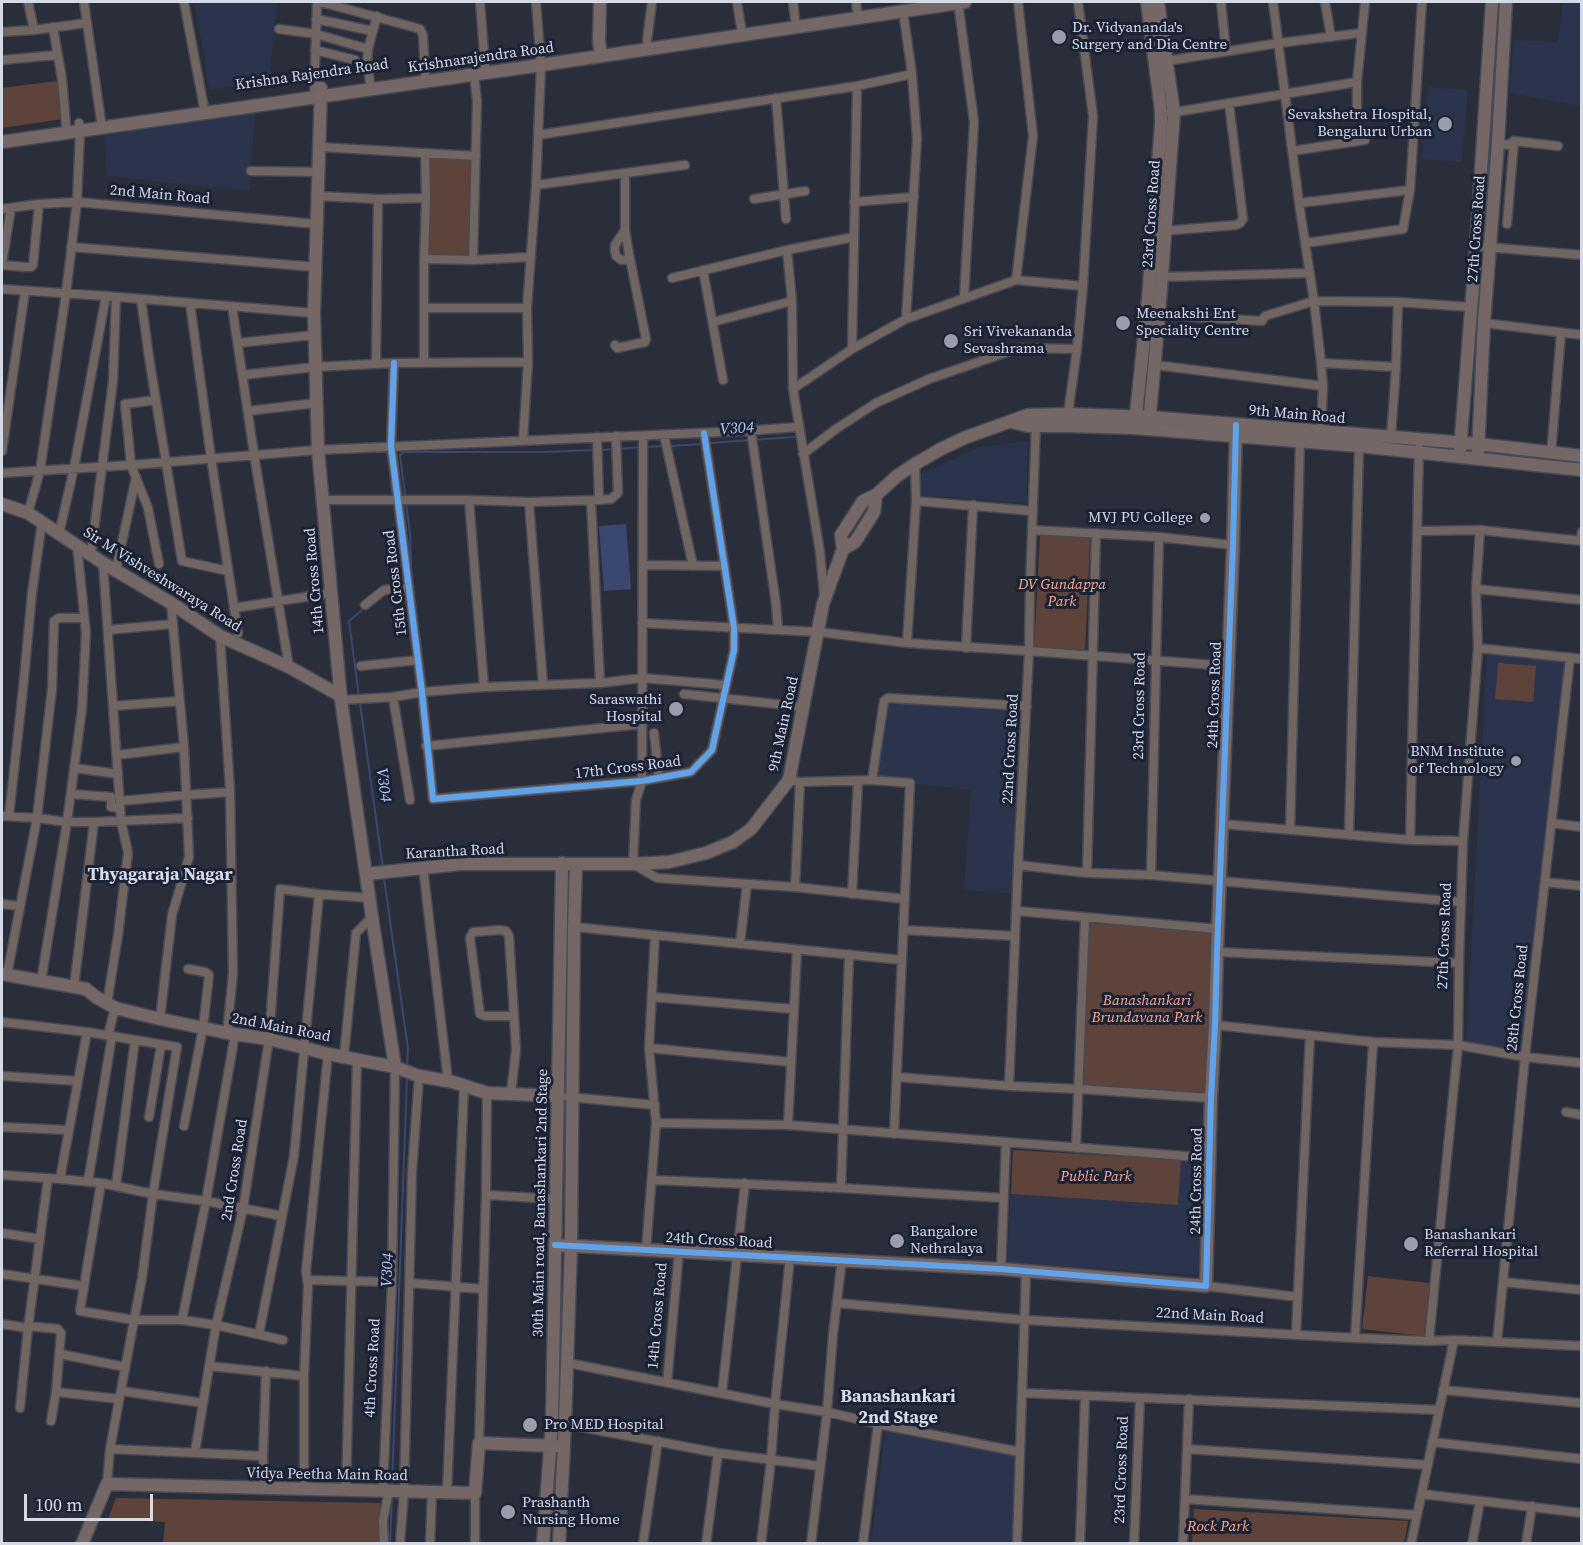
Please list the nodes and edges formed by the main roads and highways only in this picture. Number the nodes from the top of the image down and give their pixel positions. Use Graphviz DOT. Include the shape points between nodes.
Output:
graph roads {
  1 [pos="600,2"];
  2 [pos="961,2"];
  3 [pos="1147,2"];
  4 [pos="1158,2"];
  5 [pos="1492,2"];
  6 [pos="1506,2"];
  7 [pos="857,6"];
  8 [pos="908,6"];
  9 [pos="600,52"];
  10 [pos="541,61"];
  11 [pos="318,93"];
  12 [pos="1167,114"];
  13 [pos="75,126"];
  14 [pos="2,134"];
  15 [pos="2,142"];
  16 [pos="1159,231"];
  17 [pos="1036,420"];
  18 [pos="1142,423"];
  19 [pos="1235,431"];
  20 [pos="1461,443"];
  21 [pos="1478,444"];
  22 [pos="1419,446"];
  23 [pos="1581,456"];
  24 [pos="1459,457"];
  25 [pos="1478,459"];
  26 [pos="1581,470"];
  27 [pos="2,504"];
  28 [pos="341,698"];
  29 [pos="547,863"];
  30 [pos="562,863"];
  31 [pos="576,864"];
  32 [pos="366,874"];
  33 [pos="4,974"];
  34 [pos="407,1072"];
  35 [pos="558,1096"];
  36 [pos="555,1245"];
  37 [pos="571,1246"];
  38 [pos="550,1446"];
  39 [pos="564,1446"];
  40 [pos="82,1544"];
  41 [pos="543,1544"];
  42 [pos="559,1544"];
  1 -- 9 [label="main road"];
  2 -- 8 [label="main road"];
  3 -- 12 [label="main road, 23rd Cross Road"];
  4 -- 12 [label="main road, 23rd Cross Road" via="1167,61"];
  5 -- 20 [label="main road, 27th Cross Road"];
  6 -- 21 [label="main road, 27th Cross Road"];
  7 -- 8 [label="main road, Krishna Rajendra Road"];
  7 -- 9 [label="main road, Krishna Rajendra Road"];
  8 -- 9 [label="main road"];
  9 -- 10 [label="main road, Krishna Rajendra Road"];
  10 -- 11 [label="main road, Krishnarajendra Road" via="474,75"];
  10 -- 11 [label="main road, Krishna Rajendra Road" via="485,65"];
  11 -- 13 [label="main road, Krishnarajendra Road"];
  11 -- 28 [label="main road, 14th Cross Road" via="316,403"];
  12 -- 16 [label="main road, 23rd Cross Road"];
  13 -- 14 [label="main road"];
  13 -- 15 [label="main road, Krishnarajendra Road"];
  16 -- 18 [label="main road, 23rd Cross Road" via="1148,300"];
  16 -- 18 [label="main road, 23rd Cross Road" via="1160,315 1155,365"];
  17 -- 18 [label="main road, 9th Main Road" via="1067,426"];
  17 -- 18 [label="main road, 9th Main Road" via="1068,414"];
  17 -- 31 [label="main road, 9th Main Road" via="1028,426 1011,422 964,438 915,464 863,501 841,535 842,552 825,600 794,781 751,829 706,853 669,862"];
  18 -- 19 [label="main road, 9th Main Road"];
  19 -- 22 [label="main road, 9th Main Road" via="1359,446"];
  19 -- 22 [label="main road, 9th Main Road" via="1391,437"];
  19 -- 37 [label="main road, 24th Cross Road" via="1206,1286 1001,1269"];
  20 -- 21 [label="main road, 9th Main Road"];
  20 -- 22 [label="main road, 9th Main Road"];
  20 -- 24 [label="main road, 27th Cross Road"];
  21 -- 23 [label="main road, 9th Main Road"];
  21 -- 25 [label="main road, 27th Cross Road"];
  22 -- 24 [label="main road, 9th Main Road"];
  24 -- 25 [label="main road, 9th Main Road"];
  25 -- 26 [label="main road, 9th Main Road"];
  27 -- 28 [label="main road, Sir M Vishveshwaraya Road" via="28,513 220,636 290,667"];
  28 -- 32 [label="main road, 14th Cross Road"];
  29 -- 30 [label="main road, 9th Main Road"];
  29 -- 32 [label="main road, Karantha Road" via="461,864"];
  30 -- 31 [label="main road, 9th Main Road"];
  30 -- 35 [label="main road, 30th Main road, Banashankari 2nd Stage"];
  31 -- 37 [label="main road, 30th Main road, Banashankari 2nd Stage"];
  32 -- 34 [label="main road, 14th Cross Road"];
  33 -- 34 [label="main road, 2nd Main Road" via="86,989 111,1006 160,1019 269,1039"];
  34 -- 35 [label="main road, 2nd Main Road" via="487,1093"];
  35 -- 36 [label="main road, 30th Main road, Banashankari 2nd Stage"];
  36 -- 37 [label="main road, 24th Cross Road"];
  36 -- 38 [label="main road, 30th Main road, Banashankari 2nd Stage"];
  37 -- 39 [label="main road, 30th Main road, Banashankari 2nd Stage"];
  38 -- 39 [label="main road"];
  38 -- 40 [label="main road, Vidya Peetha Main Road" via="479,1443 476,1492 107,1484"];
  38 -- 41 [label="main road, 30th Main road, Banashankari 2nd Stage"];
  39 -- 42 [label="main road, 30th Main road, Banashankari 2nd Stage"];
}
